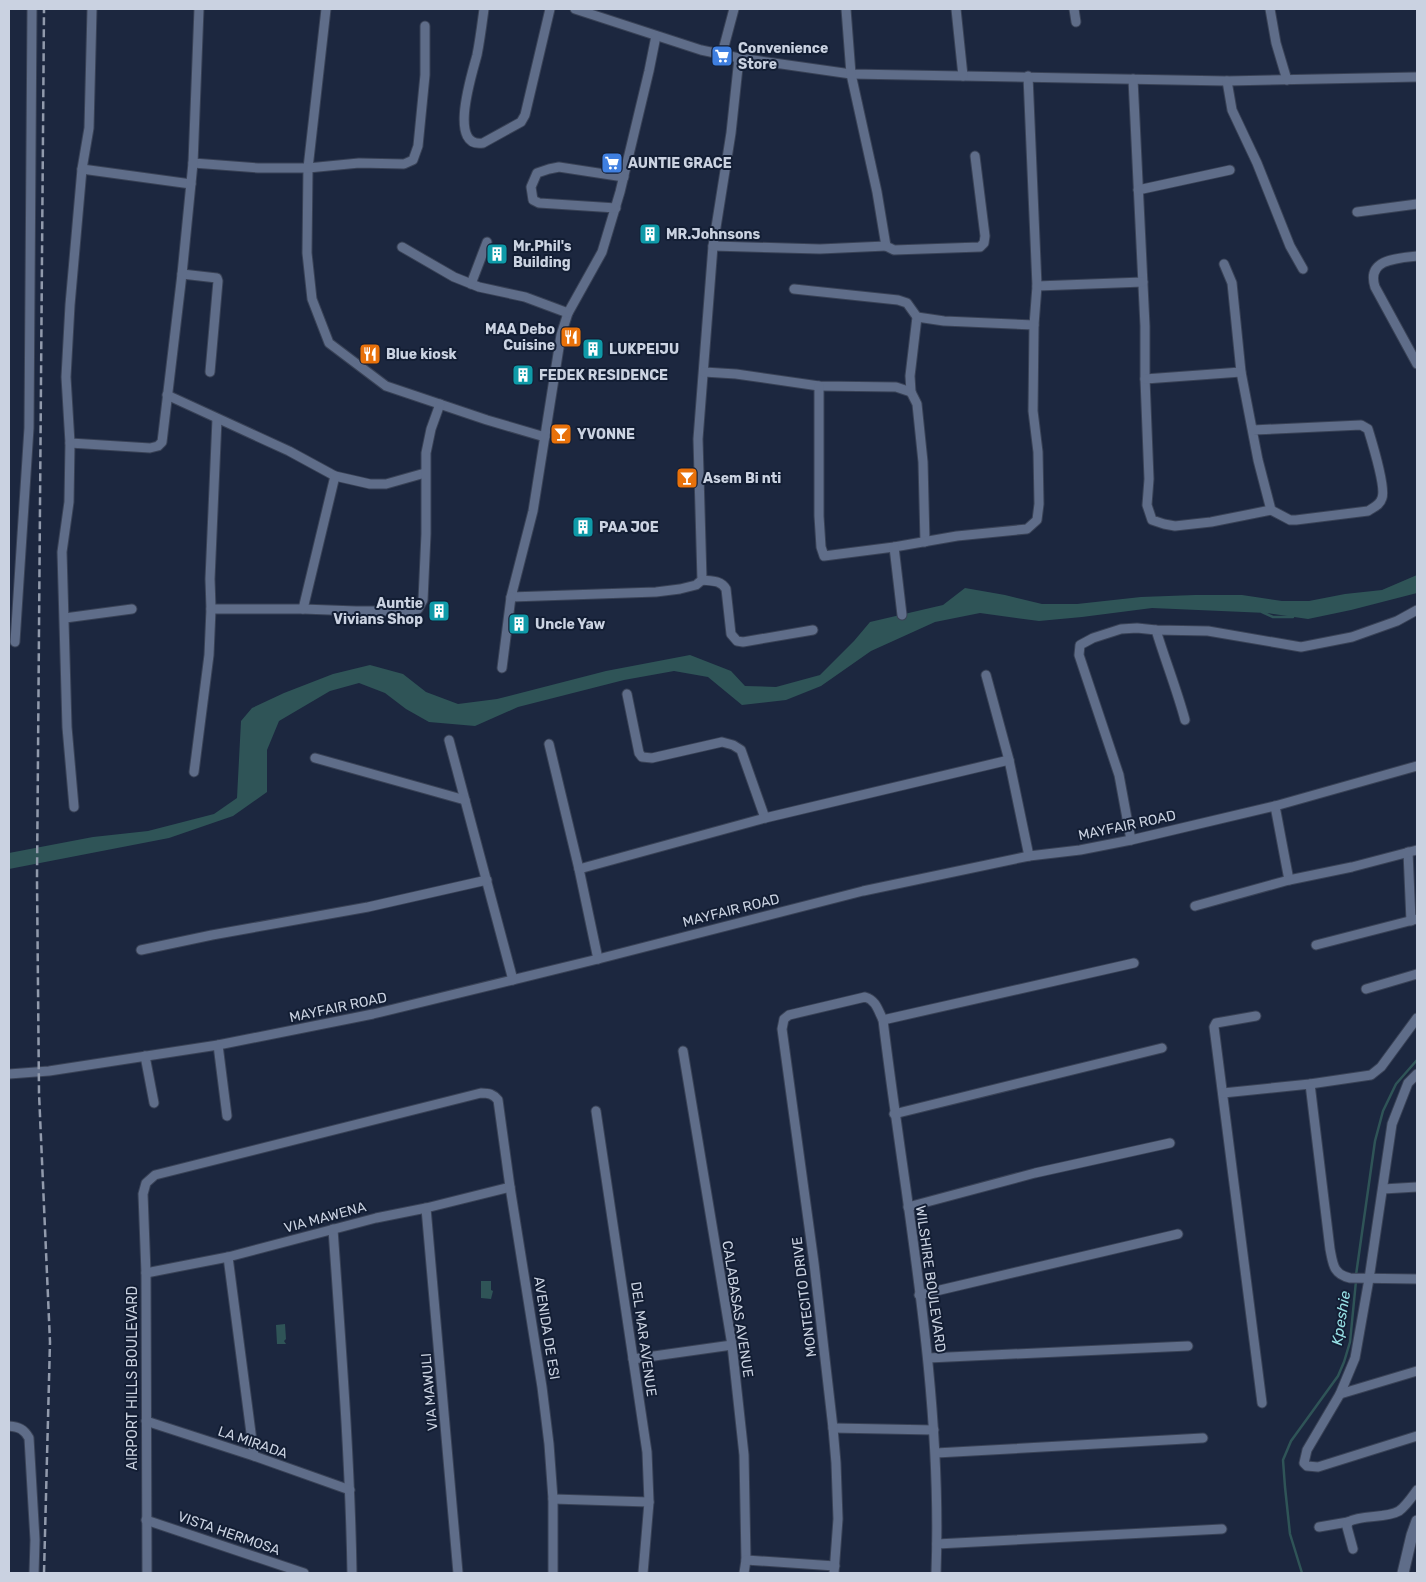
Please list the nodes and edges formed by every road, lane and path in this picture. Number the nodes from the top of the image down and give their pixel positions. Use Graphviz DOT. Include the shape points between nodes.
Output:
graph roads {
  1 [pos="32,9"];
  2 [pos="92,9"];
  3 [pos="200,9"];
  4 [pos="326,9"];
  5 [pos="484,9"];
  6 [pos="550,9"];
  7 [pos="575,9"];
  8 [pos="734,9"];
  9 [pos="846,9"];
  10 [pos="956,9"];
  11 [pos="1074,9"];
  12 [pos="1270,9"];
  13 [pos="1076,22"];
  14 [pos="424,26"];
  15 [pos="656,36"];
  16 [pos="722,54"];
  17 [pos="739,58"];
  18 [pos="851,74"];
  19 [pos="963,76"];
  20 [pos="1028,76"];
  21 [pos="1417,77"];
  22 [pos="1132,79"];
  23 [pos="1287,80"];
  24 [pos="1227,81"];
  25 [pos="976,156"];
  26 [pos="193,163"];
  27 [pos="308,168"];
  28 [pos="82,169"];
  29 [pos="1230,170"];
  30 [pos="624,177"];
  31 [pos="191,184"];
  32 [pos="1138,190"];
  33 [pos="1417,204"];
  34 [pos="616,208"];
  35 [pos="1357,212"];
  36 [pos="487,242"];
  37 [pos="714,246"];
  38 [pos="886,246"];
  39 [pos="402,247"];
  40 [pos="1417,256"];
  41 [pos="1224,264"];
  42 [pos="1303,269"];
  43 [pos="182,274"];
  44 [pos="1143,282"];
  45 [pos="471,284"];
  46 [pos="1037,286"];
  47 [pos="794,289"];
  48 [pos="568,313"];
  49 [pos="917,317"];
  50 [pos="1034,325"];
  51 [pos="1417,364"];
  52 [pos="210,372"];
  53 [pos="704,372"];
  54 [pos="1242,372"];
  55 [pos="910,376"];
  56 [pos="1145,379"];
  57 [pos="819,386"];
  58 [pos="896,387"];
  59 [pos="911,392"];
  60 [pos="167,395"];
  61 [pos="440,404"];
  62 [pos="217,419"];
  63 [pos="1253,430"];
  64 [pos="545,437"];
  65 [pos="70,443"];
  66 [pos="425,473"];
  67 [pos="335,476"];
  68 [pos="1271,510"];
  69 [pos="925,542"];
  70 [pos="894,547"];
  71 [pos="702,580"];
  72 [pos="511,597"];
  73 [pos="132,609"];
  74 [pos="303,609"];
  75 [pos="211,610"];
  76 [pos="1417,610"];
  77 [pos="902,615"];
  78 [pos="64,618"];
  79 [pos="813,630"];
  80 [pos="1156,630"];
  81 [pos="15,642"];
  82 [pos="502,668"];
  83 [pos="986,674"];
  84 [pos="627,694"];
  85 [pos="1186,720"];
  86 [pos="449,740"];
  87 [pos="549,744"];
  88 [pos="315,758"];
  89 [pos="1009,760"];
  90 [pos="1417,766"];
  91 [pos="194,772"];
  92 [pos="465,800"];
  93 [pos="1274,806"];
  94 [pos="74,807"];
  95 [pos="765,818"];
  96 [pos="1131,840"];
  97 [pos="1413,851"];
  98 [pos="1029,856"];
  99 [pos="579,869"];
  100 [pos="487,880"];
  101 [pos="1289,880"];
  102 [pos="1195,906"];
  103 [pos="1414,920"];
  104 [pos="1316,945"];
  105 [pos="141,950"];
  106 [pos="598,959"];
  107 [pos="1134,963"];
  108 [pos="1417,974"];
  109 [pos="513,980"];
  110 [pos="1366,989"];
  111 [pos="865,997"];
  112 [pos="1256,1016"];
  113 [pos="1417,1018"];
  114 [pos="883,1020"];
  115 [pos="218,1045"];
  116 [pos="1162,1048"];
  117 [pos="683,1051"];
  118 [pos="145,1056"];
  119 [pos="9,1074"];
  120 [pos="1417,1074"];
  121 [pos="1310,1084"];
  122 [pos="489,1093"];
  123 [pos="1223,1093"];
  124 [pos="154,1103"];
  125 [pos="596,1111"];
  126 [pos="894,1114"];
  127 [pos="227,1116"];
  128 [pos="1170,1143"];
  129 [pos="1417,1187"];
  130 [pos="510,1188"];
  131 [pos="1383,1189"];
  132 [pos="908,1207"];
  133 [pos="426,1208"];
  134 [pos="333,1229"];
  135 [pos="1178,1234"];
  136 [pos="228,1257"];
  137 [pos="146,1273"];
  138 [pos="1366,1279"];
  139 [pos="1417,1279"];
  140 [pos="920,1294"];
  141 [pos="732,1346"];
  142 [pos="1188,1346"];
  143 [pos="928,1358"];
  144 [pos="633,1359"];
  145 [pos="1417,1371"];
  146 [pos="1340,1394"];
  147 [pos="1262,1403"];
  148 [pos="146,1421"];
  149 [pos="9,1426"];
  150 [pos="833,1428"];
  151 [pos="934,1430"];
  152 [pos="1417,1436"];
  153 [pos="1203,1438"];
  154 [pos="936,1453"];
  155 [pos="254,1456"];
  156 [pos="350,1490"];
  157 [pos="1417,1490"];
  158 [pos="553,1498"];
  159 [pos="650,1502"];
  160 [pos="146,1520"];
  161 [pos="1417,1521"];
  162 [pos="1348,1522"];
  163 [pos="1319,1527"];
  164 [pos="1222,1529"];
  165 [pos="938,1544"];
  166 [pos="1353,1549"];
  167 [pos="746,1560"];
  168 [pos="835,1570"];
  169 [pos="34,1573"];
  170 [pos="147,1573"];
  171 [pos="304,1573"];
  172 [pos="352,1573"];
  173 [pos="458,1573"];
  174 [pos="553,1573"];
  175 [pos="643,1573"];
  176 [pos="744,1573"];
  177 [pos="936,1573"];
  178 [pos="1403,1573"];
  1 -- 81 [label="street" via="29,428"];
  2 -- 28 [label="street" via="89,128"];
  3 -- 26 [label="street"];
  4 -- 27 [label="street"];
  5 -- 6 [label="street" via="463,119 466,132 478,144 521,122"];
  7 -- 15 [label="street"];
  8 -- 16 [label="street"];
  9 -- 18 [label="street"];
  10 -- 19 [label="street"];
  11 -- 13 [label="street"];
  12 -- 23 [label="street"];
  14 -- 27 [label="street" via="422,110 413,160 404,164 359,163"];
  15 -- 16 [label="street"];
  15 -- 30 [label="street"];
  16 -- 17 [label="street"];
  17 -- 18 [label="street"];
  17 -- 37 [label="street"];
  18 -- 19 [label="street"];
  18 -- 38 [label="street"];
  19 -- 20 [label="street"];
  20 -- 22 [label="street"];
  20 -- 46 [label="street"];
  21 -- 23 [label="street"];
  22 -- 24 [label="street"];
  22 -- 32 [label="street"];
  23 -- 24 [label="street"];
  24 -- 42 [label="street" via="1232,110"];
  25 -- 38 [label="street" via="985,236 980,247 894,250"];
  26 -- 27 [label="street"];
  26 -- 31 [label="street"];
  27 -- 61 [label="street" via="307,253 312,299 329,343 386,386"];
  28 -- 31 [label="street"];
  28 -- 65 [label="street" via="66,368"];
  29 -- 32 [label="street"];
  30 -- 34 [label="street"];
  30 -- 34 [label="street" via="559,167 537,173 531,187 533,200 539,203"];
  31 -- 43 [label="street"];
  32 -- 44 [label="street"];
  33 -- 35 [label="street"];
  34 -- 48 [label="street" via="602,252"];
  36 -- 45 [label="street"];
  37 -- 38 [label="street" via="820,249"];
  37 -- 53 [label="street"];
  39 -- 45 [label="street" via="454,278"];
  40 -- 51 [label="street" via="1384,261 1373,274 1375,287"];
  41 -- 54 [label="street" via="1232,283"];
  43 -- 52 [label="street" via="217,278 218,281"];
  43 -- 60 [label="street"];
  44 -- 46 [label="street"];
  44 -- 56 [label="street"];
  45 -- 48 [label="street"];
  46 -- 50 [label="street"];
  47 -- 49 [label="street" via="898,300 908,303"];
  48 -- 64 [label="street" via="561,335"];
  49 -- 50 [label="street"];
  49 -- 55 [label="street"];
  50 -- 69 [label="street" via="1037,520 1027,529"];
  53 -- 57 [label="street"];
  53 -- 71 [label="street" via="698,439"];
  54 -- 56 [label="street"];
  54 -- 63 [label="street"];
  55 -- 58 [label="street"];
  55 -- 59 [label="street"];
  56 -- 68 [label="street" via="1147,505 1152,520 1175,526"];
  57 -- 58 [label="street"];
  57 -- 70 [label="street" via="819,516 824,556"];
  58 -- 59 [label="street"];
  59 -- 69 [label="street" via="917,404 923,462"];
  60 -- 62 [label="street"];
  60 -- 65 [label="street" via="162,442 158,446"];
  61 -- 64 [label="street"];
  61 -- 66 [label="street" via="431,429"];
  62 -- 67 [label="street" via="289,451"];
  62 -- 75 [label="street"];
  63 -- 68 [label="street"];
  63 -- 68 [label="street" via="1361,425 1368,429 1382,483 1383,497 1378,506 1368,511 1290,520"];
  64 -- 72 [label="street" via="533,511"];
  65 -- 78 [label="street" via="62,552"];
  66 -- 67 [label="street" via="386,484"];
  66 -- 74 [label="street" via="423,600 418,609"];
  67 -- 74 [label="street"];
  69 -- 70 [label="street"];
  70 -- 77 [label="street"];
  71 -- 72 [label="street" via="696,585 656,592"];
  71 -- 79 [label="street" via="724,585 731,634 737,641"];
  72 -- 82 [label="street"];
  73 -- 78 [label="street"];
  74 -- 75 [label="street"];
  75 -- 91 [label="street" via="209,655"];
  76 -- 80 [label="street" via="1352,637 1301,647 1208,632"];
  78 -- 94 [label="street" via="67,727"];
  80 -- 85 [label="street"];
  80 -- 96 [label="street" via="1121,629 1080,645 1079,655 1119,775"];
  83 -- 89 [label="street"];
  84 -- 95 [label="street" via="642,757 652,758 722,742 733,745 741,750"];
  86 -- 92 [label="street"];
  87 -- 99 [label="street"];
  88 -- 92 [label="street"];
  89 -- 95 [label="street"];
  89 -- 98 [label="street"];
  90 -- 93 [label="street, MAYFAIR ROAD"];
  92 -- 100 [label="street"];
  93 -- 96 [label="street, MAYFAIR ROAD"];
  93 -- 101 [label="street"];
  95 -- 99 [label="street"];
  96 -- 98 [label="street, MAYFAIR ROAD"];
  97 -- 101 [label="street"];
  97 -- 103 [label="street"];
  98 -- 106 [label="street, MAYFAIR ROAD" via="863,891"];
  99 -- 106 [label="street"];
  100 -- 105 [label="street" via="368,907"];
  100 -- 109 [label="street"];
  101 -- 102 [label="street"];
  103 -- 104 [label="street"];
  106 -- 109 [label="street, MAYFAIR ROAD"];
  107 -- 114 [label="street"];
  108 -- 110 [label="street"];
  109 -- 115 [label="street, MAYFAIR ROAD" via="373,1014"];
  111 -- 114 [label="street, WILSHIRE BOULEVARD" via="876,1004"];
  111 -- 150 [label="street, MONTECITO DRIVE" via="789,1015 784,1019 782,1029"];
  112 -- 123 [label="street" via="1216,1023 1214,1027"];
  113 -- 121 [label="street" via="1381,1067 1371,1075"];
  114 -- 126 [label="street, WILSHIRE BOULEVARD"];
  115 -- 118 [label="street, MAYFAIR ROAD"];
  115 -- 127 [label="street"];
  116 -- 126 [label="street"];
  117 -- 141 [label="street, CALABASAS AVENUE"];
  118 -- 119 [label="street, MAYFAIR ROAD"];
  118 -- 124 [label="street"];
  120 -- 131 [label="street" via="1408,1083 1392,1124"];
  121 -- 123 [label="street"];
  121 -- 138 [label="street" via="1330,1249 1337,1272 1350,1278"];
  122 -- 130 [label="street, AVENIDA DE ESI" via="498,1100"];
  122 -- 137 [label="street, AIRPORT HILLS BOULEVARD" via="474,1094 155,1175 146,1183 143,1194"];
  123 -- 147 [label="street"];
  125 -- 144 [label="street, DEL MAR AVENUE"];
  126 -- 132 [label="street, WILSHIRE BOULEVARD"];
  128 -- 132 [label="street"];
  129 -- 131 [label="street"];
  130 -- 133 [label="street, VIA MAWENA"];
  130 -- 158 [label="street, AVENIDA DE ESI" via="542,1387"];
  131 -- 138 [label="street"];
  132 -- 140 [label="street, WILSHIRE BOULEVARD"];
  133 -- 134 [label="street, VIA MAWENA"];
  133 -- 173 [label="street, VIA MAWULI"];
  134 -- 136 [label="street, VIA MAWENA"];
  134 -- 156 [label="street"];
  135 -- 140 [label="street"];
  136 -- 137 [label="street, VIA MAWENA"];
  136 -- 155 [label="street"];
  137 -- 148 [label="street, AIRPORT HILLS BOULEVARD"];
  138 -- 139 [label="street"];
  138 -- 146 [label="street" via="1355,1358"];
  140 -- 143 [label="street, WILSHIRE BOULEVARD"];
  141 -- 144 [label="street"];
  141 -- 167 [label="street, CALABASAS AVENUE" via="744,1455"];
  142 -- 143 [label="street"];
  143 -- 151 [label="street, WILSHIRE BOULEVARD"];
  144 -- 159 [label="street, DEL MAR AVENUE" via="647,1452"];
  145 -- 146 [label="street"];
  146 -- 152 [label="street" via="1307,1450 1304,1463 1307,1466 1318,1466"];
  148 -- 155 [label="street, LA MIRADA"];
  148 -- 160 [label="street, AIRPORT HILLS BOULEVARD"];
  149 -- 169 [label="street" via="25,1430 29,1438"];
  150 -- 151 [label="street"];
  150 -- 168 [label="street, MONTECITO DRIVE" via="838,1520"];
  151 -- 154 [label="street, WILSHIRE BOULEVARD"];
  153 -- 154 [label="street"];
  154 -- 165 [label="street, WILSHIRE BOULEVARD"];
  155 -- 156 [label="street, LA MIRADA"];
  156 -- 172 [label="street"];
  157 -- 162 [label="street" via="1397,1512"];
  158 -- 159 [label="street"];
  158 -- 174 [label="street, AVENIDA DE ESI"];
  159 -- 175 [label="street, DEL MAR AVENUE"];
  160 -- 170 [label="street, AIRPORT HILLS BOULEVARD"];
  160 -- 171 [label="street, VISTA HERMOSA"];
  161 -- 178 [label="street"];
  162 -- 163 [label="street"];
  162 -- 166 [label="street"];
  164 -- 165 [label="street"];
  165 -- 177 [label="street, WILSHIRE BOULEVARD"];
  167 -- 168 [label="street"];
  167 -- 176 [label="street, CALABASAS AVENUE"];
}
